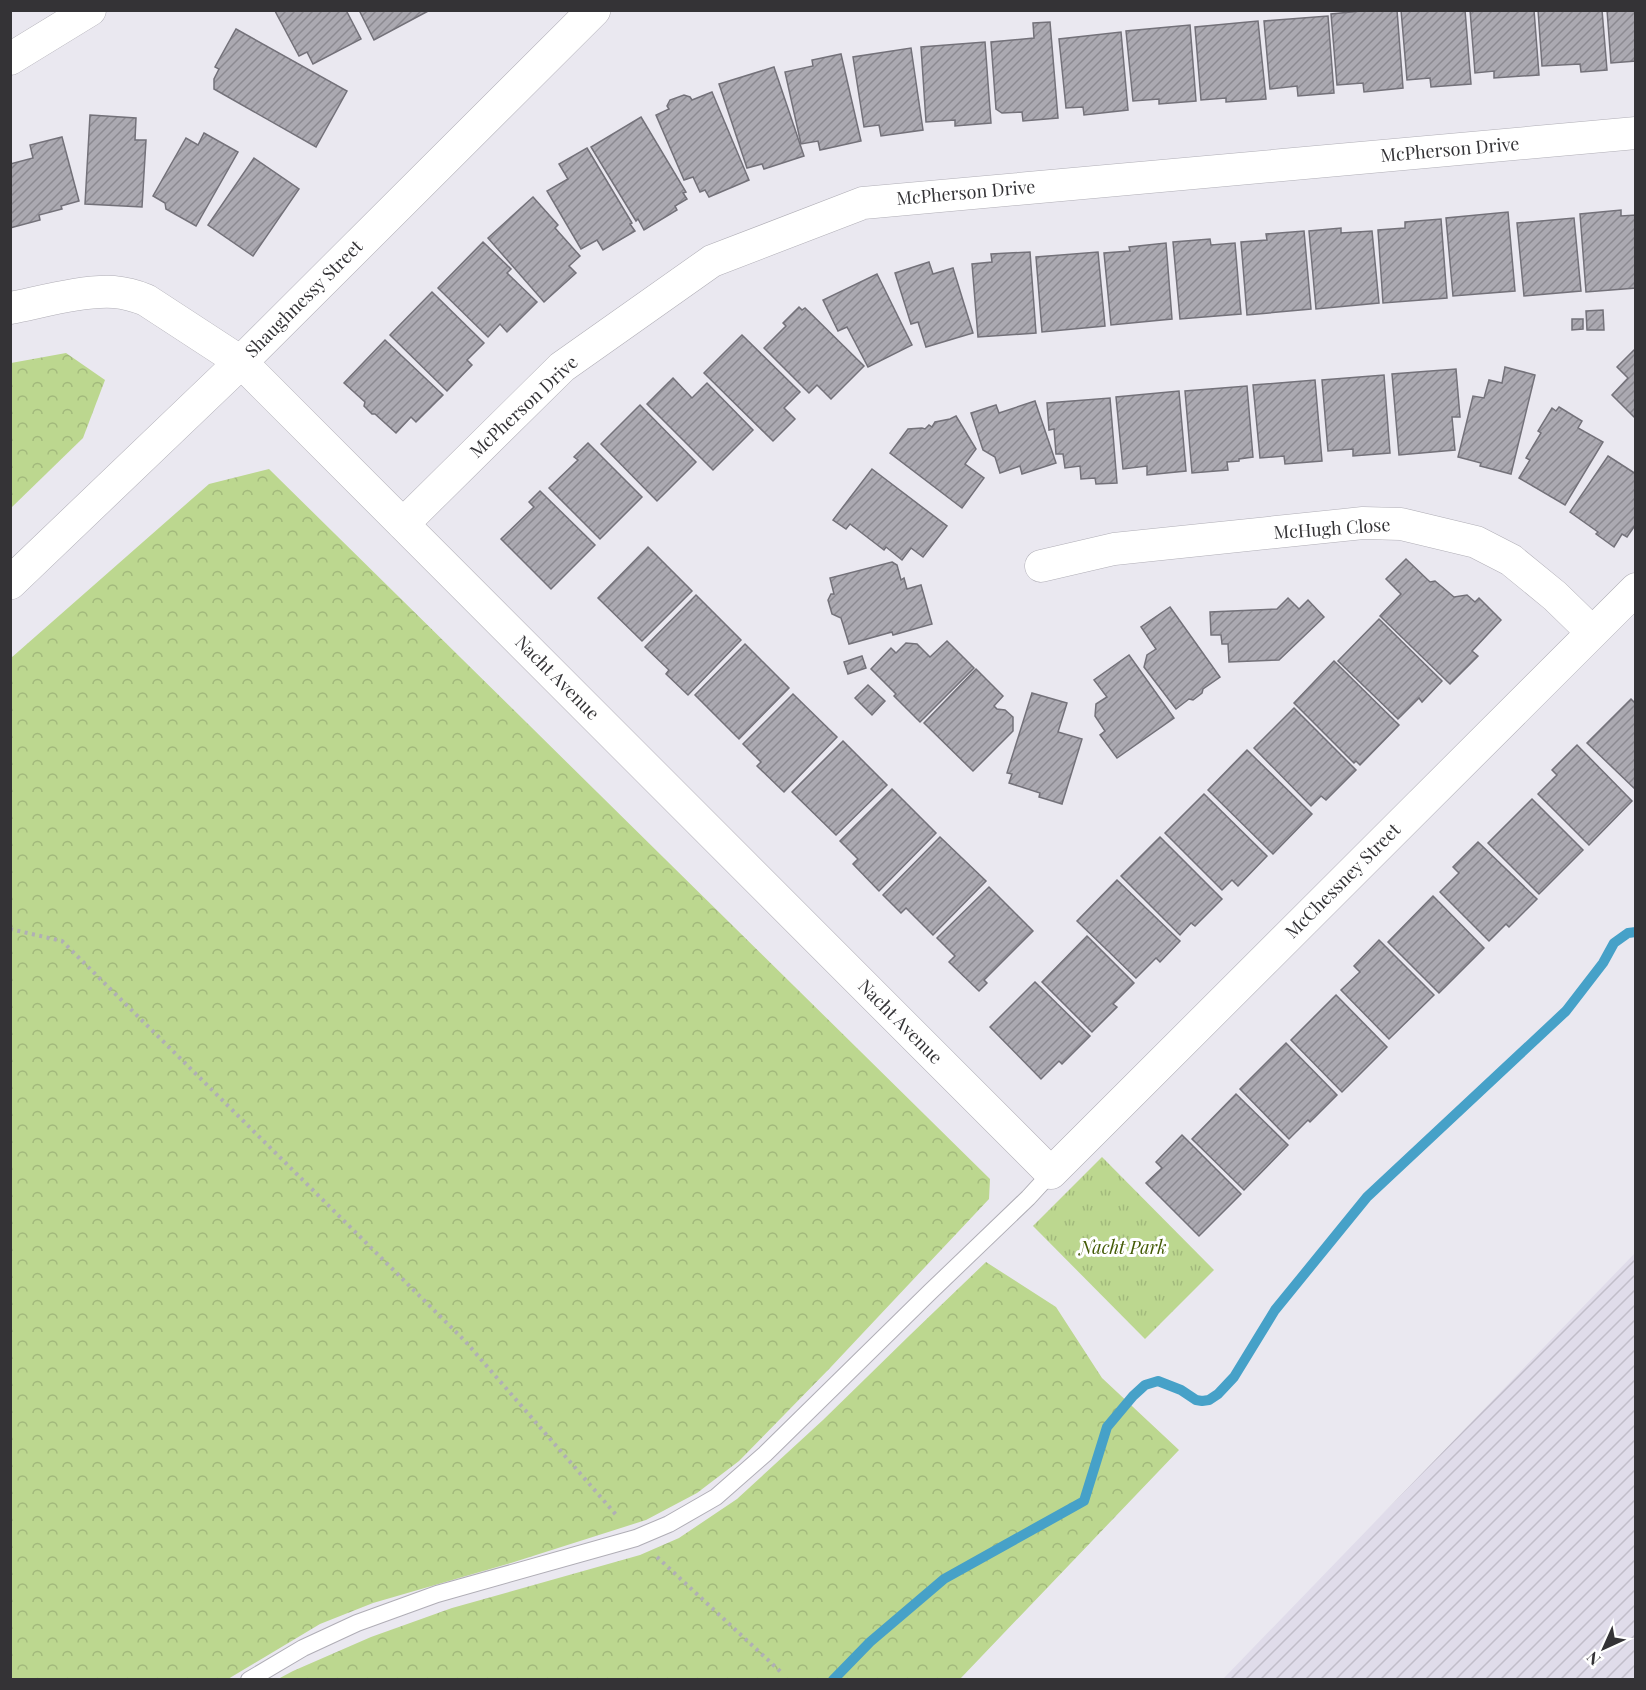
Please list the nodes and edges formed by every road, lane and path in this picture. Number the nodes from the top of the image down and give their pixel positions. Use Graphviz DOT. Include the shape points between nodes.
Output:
graph roads {
  1 [pos="90,10"];
  2 [pos="594,10"];
  3 [pos="10,59"];
  4 [pos="1635,133"];
  5 [pos="10,308"];
  6 [pos="241,362"];
  7 [pos="403,524"];
  8 [pos="1041,566"];
  9 [pos="10,584"];
  10 [pos="1635,589"];
  11 [pos="1592,632"];
  12 [pos="10,929"];
  13 [pos="1051,1173"];
  14 [pos="636,1538"];
  15 [pos="782,1673"];
  16 [pos="249,1680"];
  1 -- 3 [label="street"];
  2 -- 6 [label="main road, Shaughnessy Street"];
  4 -- 7 [label="street, McPherson Drive" via="863,202 712,261 693,274 562,367"];
  5 -- 6 [label="street, Nacht Avenue" via="82,295 130,294 155,305"];
  6 -- 7 [label="street, Nacht Avenue"];
  6 -- 9 [label="main road, Shaughnessy Street"];
  7 -- 13 [label="street, Nacht Avenue"];
  8 -- 11 [label="street, McHugh Close" via="1114,549 1363,523 1401,524 1476,542 1511,560"];
  10 -- 11 [label="street, McChessney Street"];
  11 -- 13 [label="street, McChessney Street"];
  12 -- 14 [label="path" via="62,941 465,1341"];
  13 -- 14 [label="lane" via="741,1477 693,1512"];
  14 -- 15 [label="path"];
  14 -- 16 [label="lane" via="437,1594 357,1623 303,1648"];
}
